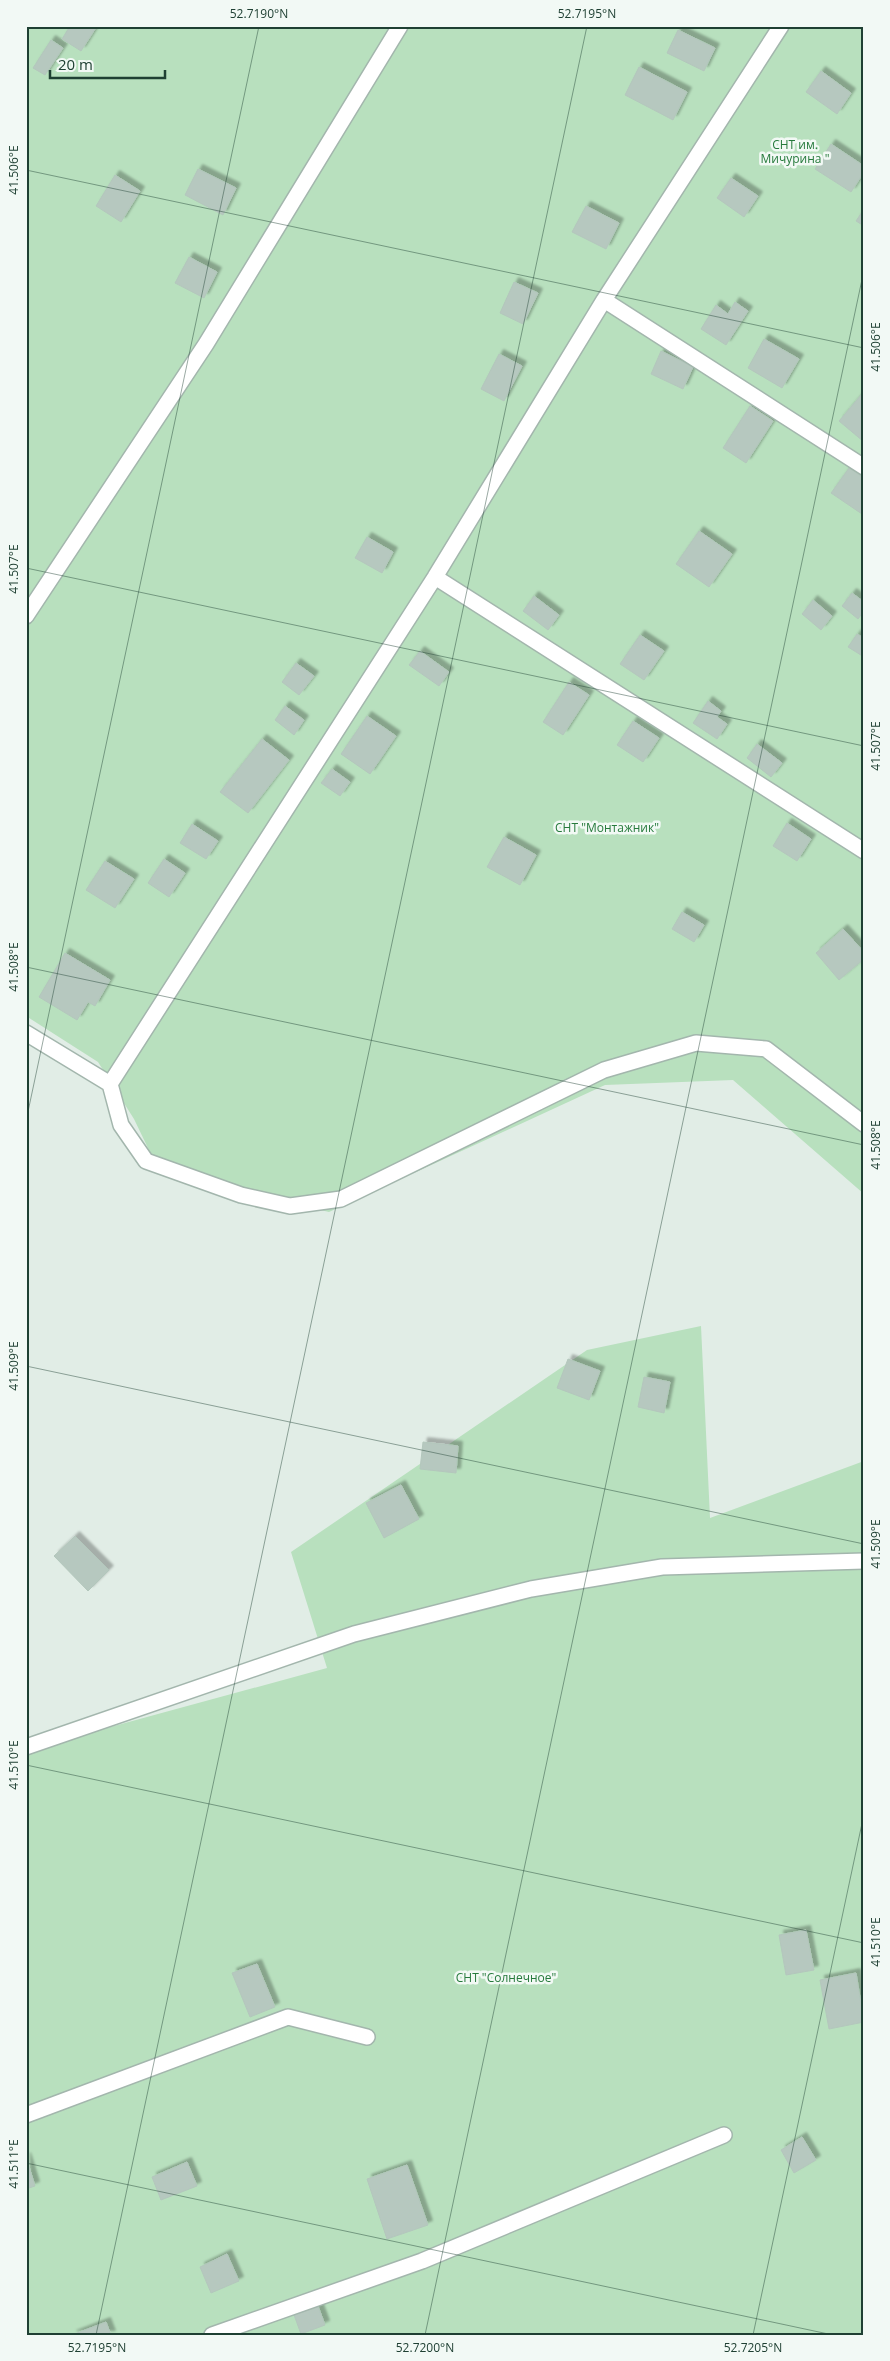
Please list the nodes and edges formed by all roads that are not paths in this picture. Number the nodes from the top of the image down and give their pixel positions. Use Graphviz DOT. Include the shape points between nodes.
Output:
graph roads {
  1 [pos="400,26"];
  2 [pos="781,26"];
  3 [pos="604,300"];
  4 [pos="864,467"];
  5 [pos="435,578"];
  6 [pos="26,616"];
  7 [pos="864,851"];
  8 [pos="26,1033"];
  9 [pos="110,1084"];
  10 [pos="864,1124"];
  11 [pos="864,1561"];
  12 [pos="26,1748"];
  13 [pos="367,2037"];
  14 [pos="26,2116"];
  15 [pos="724,2135"];
  16 [pos="212,2335"];
  1 -- 6 [label="street" via="206,344"];
  2 -- 3 [label="street"];
  3 -- 4 [label="street"];
  3 -- 5 [label="street"];
  5 -- 7 [label="street"];
  5 -- 9 [label="street"];
  8 -- 9 [label="street"];
  9 -- 10 [label="street" via="120,1125 146,1161 241,1195 290,1206 341,1199 604,1070 696,1043 766,1049"];
  11 -- 12 [label="street" via="662,1567 531,1589 354,1634"];
  13 -- 14 [label="street" via="288,2017"];
  15 -- 16 [label="street" via="422,2261"];
}
